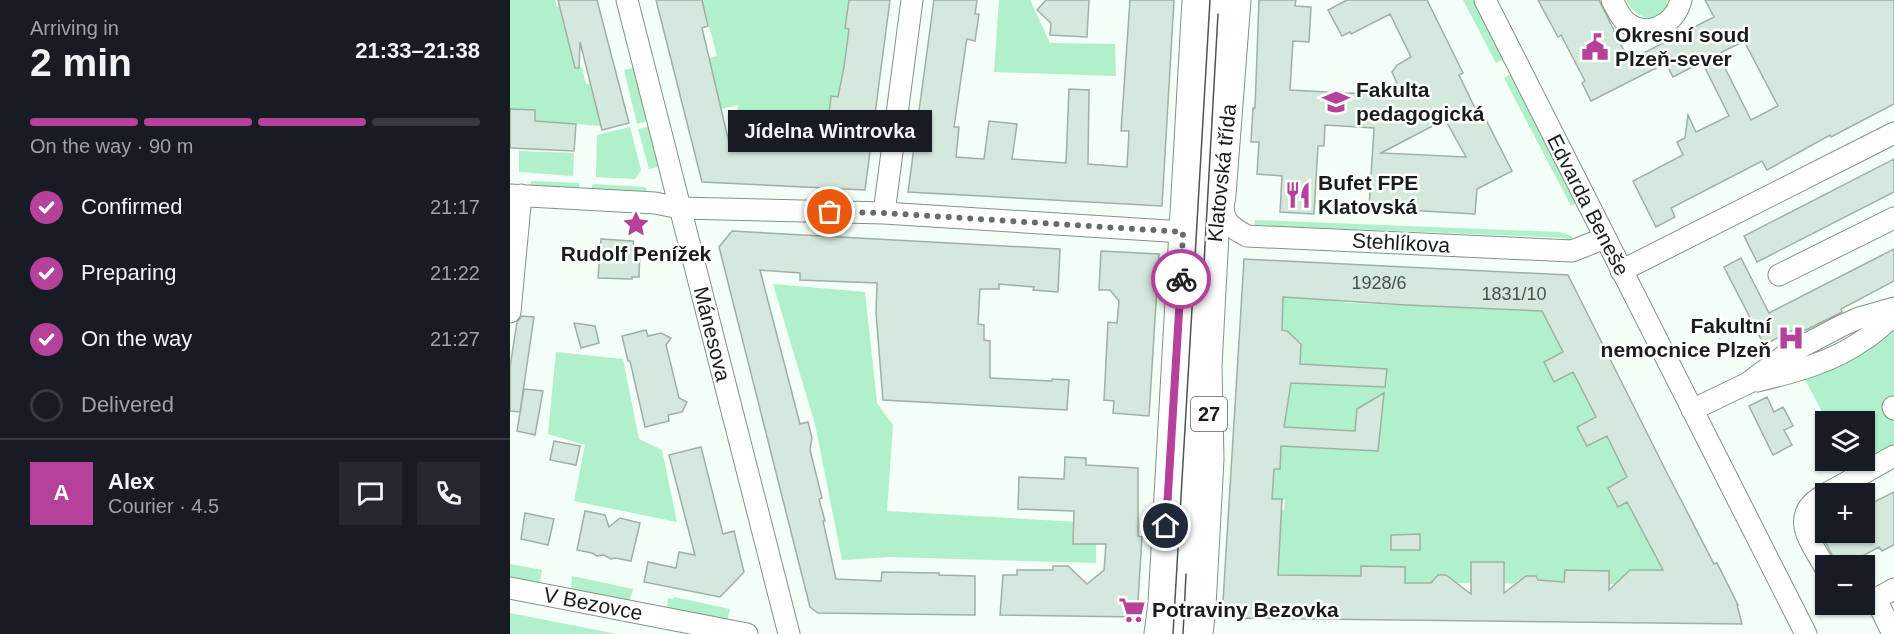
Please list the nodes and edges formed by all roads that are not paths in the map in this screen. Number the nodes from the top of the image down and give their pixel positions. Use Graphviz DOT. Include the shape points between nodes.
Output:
graph roads {
  1 [pos="627,0"];
  2 [pos="912,0"];
  3 [pos="1196,0"];
  4 [pos="1215,0"];
  5 [pos="1237,0"];
  6 [pos="1485,0"];
  7 [pos="1612,0"];
  8 [pos="1681,0"];
  9 [pos="1894,133"];
  10 [pos="516,195"];
  11 [pos="1221,195"];
  12 [pos="680,208"];
  13 [pos="884,213"];
  14 [pos="1894,218"];
  15 [pos="1200,233"];
  16 [pos="1605,238"];
  17 [pos="1621,271"];
  18 [pos="1779,275"];
  19 [pos="1894,311"];
  20 [pos="510,312"];
  21 [pos="1692,410"];
  22 [pos="1894,456"];
  23 [pos="1846,483"];
  24 [pos="1815,501"];
  25 [pos="1818,555"];
  26 [pos="510,588"];
  27 [pos="1878,595"];
  28 [pos="747,634"];
  29 [pos="789,634"];
  30 [pos="1158,634"];
  31 [pos="1178,634"];
  32 [pos="1198,634"];
  33 [pos="1806,634"];
  34 [pos="1893,634"];
  1 -- 12 [label="street, Mánesova"];
  2 -- 13 [label="street"];
  3 -- 15 [label="main road, Klatovská třída / 27"];
  4 -- 15 [label="street, Klatovská třída"];
  5 -- 11 [label="main road, Klatovská třída / 27"];
  6 -- 16 [label="street, Edvarda Beneše"];
  7 -- 8 [label="street" via="1624,20 1633,26 1653,29 1673,18"];
  9 -- 17 [label="street"];
  10 -- 12 [label="street" via="655,203"];
  10 -- 20 [label="street"];
  11 -- 15 [label="main road, Klatovská třída / 27"];
  11 -- 16 [label="street, Stehlíkova" via="1227,223 1247,236 1572,251"];
  12 -- 13 [label="street"];
  12 -- 29 [label="street, Mánesova"];
  13 -- 15 [label="street"];
  14 -- 18 [label="street"];
  15 -- 30 [label="main road, Klatovská třída / 27"];
  15 -- 31 [label="street, Klatovská třída"];
  15 -- 32 [label="main road, Klatovská třída / 27" via="1210,459"];
  16 -- 17 [label="street, Edvarda Beneše"];
  17 -- 21 [label="street, Edvarda Beneše"];
  19 -- 21 [label="street" via="1866,338 1816,365 1748,383"];
  21 -- 33 [label="street, Edvarda Beneše"];
  22 -- 23 [label="street"];
  24 -- 25 [label="street" via="1808,506 1803,519"];
  26 -- 28 [label="street, V Bezovce"];
  27 -- 34 [label="street"];
}
